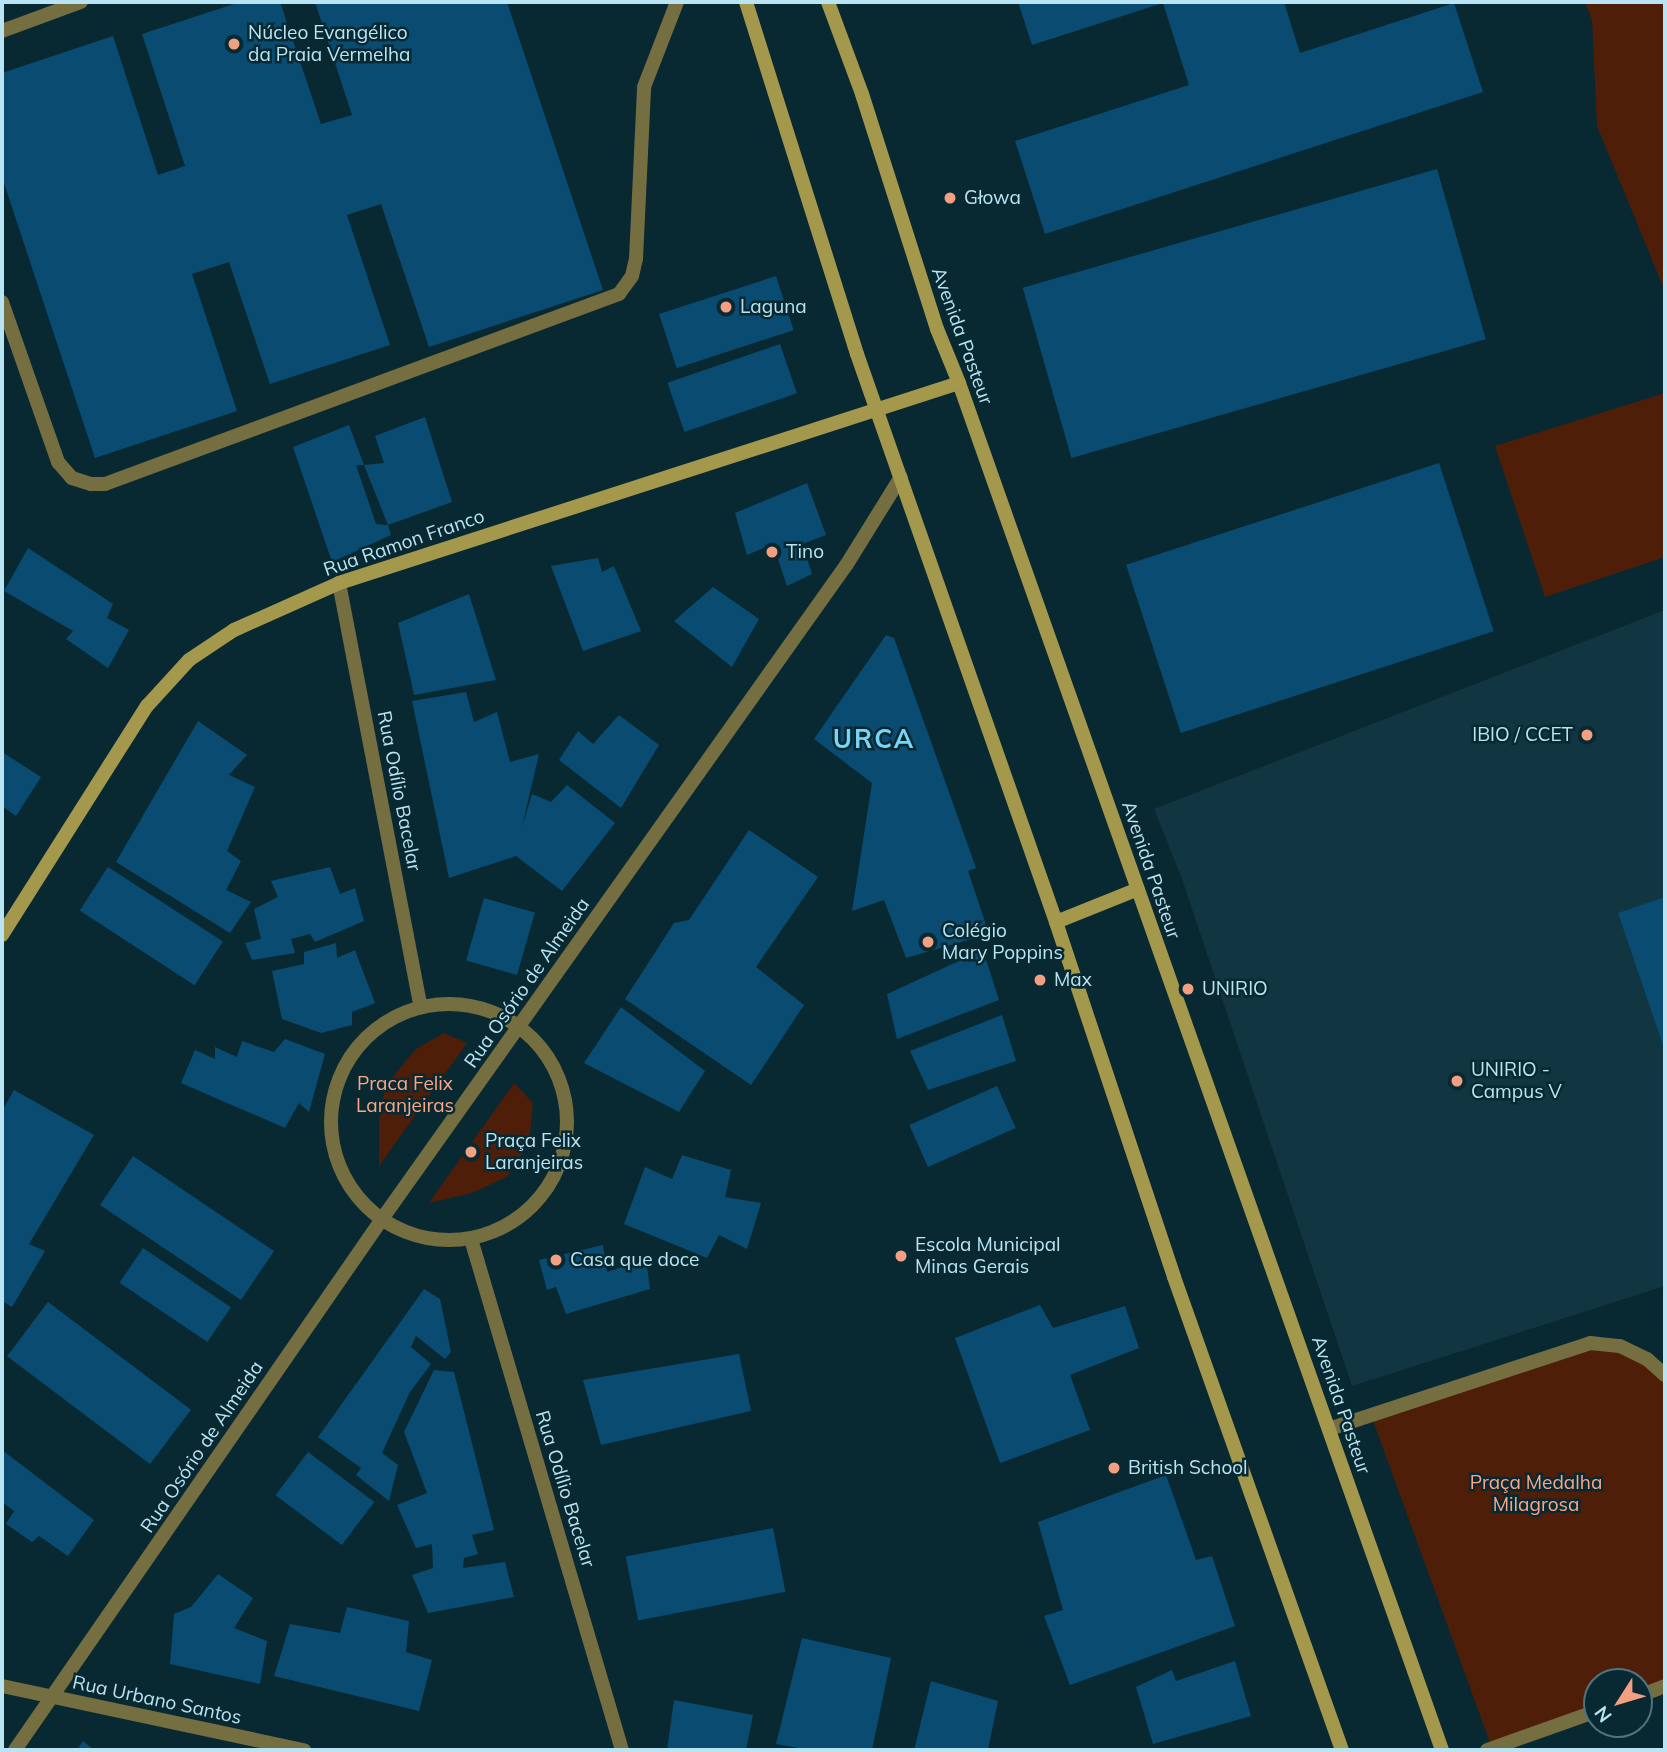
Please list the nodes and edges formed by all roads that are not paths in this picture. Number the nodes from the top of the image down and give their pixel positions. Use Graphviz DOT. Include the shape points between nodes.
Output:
graph roads {
  1 [pos="81,2"];
  2 [pos="677,2"];
  3 [pos="746,2"];
  4 [pos="828,2"];
  5 [pos="2,31"];
  6 [pos="2,302"];
  7 [pos="959,383"];
  8 [pos="878,409"];
  9 [pos="901,477"];
  10 [pos="340,583"];
  11 [pos="1138,890"];
  12 [pos="1056,922"];
  13 [pos="2,935"];
  14 [pos="421,1007"];
  15 [pos="520,1027"];
  16 [pos="382,1219"];
  17 [pos="471,1239"];
  18 [pos="1665,1376"];
  19 [pos="1329,1429"];
  20 [pos="2,1686"];
  21 [pos="53,1698"];
  22 [pos="1583,1716"];
  23 [pos="280,1748"];
  24 [pos="15,1750"];
  25 [pos="303,1750"];
  26 [pos="622,1750"];
  27 [pos="1342,1750"];
  28 [pos="1442,1750"];
  29 [pos="1487,1750"];
  1 -- 5 [label="street"];
  2 -- 6 [label="street" via="644,87 636,259 632,276 619,294 105,484 72,478 58,463"];
  3 -- 8 [label="street"];
  4 -- 7 [label="street, Avenida Pasteur"];
  7 -- 8 [label="street, Rua Ramon Franco"];
  7 -- 11 [label="street, Avenida Pasteur"];
  8 -- 9 [label="street"];
  8 -- 10 [label="street, Rua Ramon Franco"];
  9 -- 12 [label="street"];
  9 -- 15 [label="street, Rua Osório de Almeida" via="847,564"];
  10 -- 13 [label="street, Rua Ramon Franco" via="234,630 189,660 147,706"];
  10 -- 14 [label="street, Rua Odílio Bacelar"];
  11 -- 12 [label="street"];
  11 -- 19 [label="street, Avenida Pasteur"];
  12 -- 27 [label="street" via="1174,1278"];
  14 -- 15 [label="street" via="472,1006"];
  14 -- 16 [label="street" via="390,1019 363,1040 344,1068 333,1100 331,1134 340,1166 357,1196"];
  15 -- 16 [label="street, Rua Osório de Almeida"];
  15 -- 17 [label="street" via="547,1055 564,1091 568,1130 559,1168 538,1201 507,1226"];
  16 -- 17 [label="street" via="424,1238"];
  16 -- 21 [label="street, Rua Osório de Almeida"];
  17 -- 26 [label="street, Rua Odílio Bacelar"];
  18 -- 19 [label="street" via="1647,1359 1620,1346 1590,1343"];
  19 -- 28 [label="street, Avenida Pasteur"];
  20 -- 21 [label="street, Rua Urbano Santos"];
  21 -- 23 [label="street, Rua Urbano Santos"];
  21 -- 24 [label="street, Rua Osório de Almeida"];
  22 -- 29 [label="street"];
  23 -- 25 [label="street, Rua Urbano Santos"];
}
